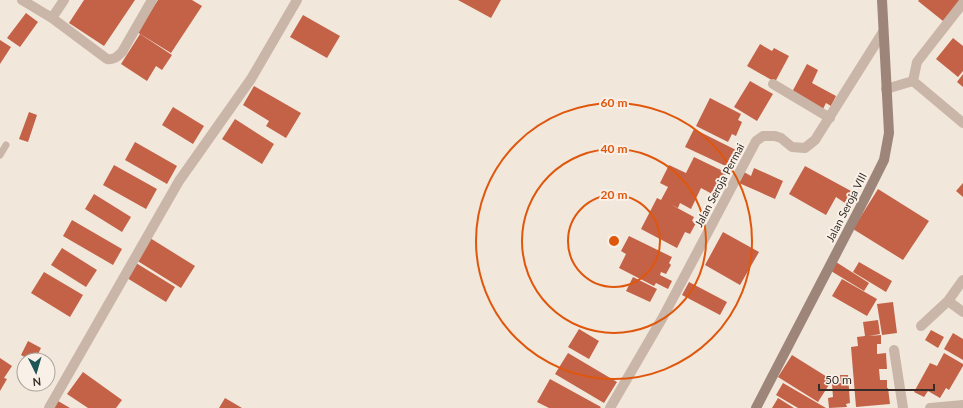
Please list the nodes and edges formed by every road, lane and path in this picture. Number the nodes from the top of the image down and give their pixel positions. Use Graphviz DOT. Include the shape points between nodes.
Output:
graph roads {
  1 [pos="22,0"];
  2 [pos="64,0"];
  3 [pos="152,0"];
  4 [pos="297,0"];
  5 [pos="882,0"];
  6 [pos="963,3"];
  7 [pos="52,18"];
  8 [pos="883,32"];
  9 [pos="913,81"];
  10 [pos="773,84"];
  11 [pos="886,89"];
  12 [pos="830,118"];
  13 [pos="963,123"];
  14 [pos="6,145"];
  15 [pos="0,154"];
  16 [pos="963,280"];
  17 [pos="948,302"];
  18 [pos="963,312"];
  19 [pos="920,326"];
  20 [pos="894,350"];
  21 [pos="963,405"];
  22 [pos="49,408"];
  23 [pos="610,408"];
  24 [pos="756,408"];
  25 [pos="903,408"];
  26 [pos="930,408"];
  1 -- 7 [label="street"];
  2 -- 7 [label="street"];
  3 -- 7 [label="street" via="122,52 115,59 107,59"];
  4 -- 22 [label="street" via="251,79 179,181"];
  5 -- 8 [label="street, Jalan Seroja VIII"];
  6 -- 9 [label="street" via="918,62"];
  8 -- 11 [label="street, Jalan Seroja VIII"];
  8 -- 12 [label="street, Jalan Seroja Permai"];
  9 -- 11 [label="street"];
  9 -- 13 [label="street"];
  10 -- 12 [label="street"];
  11 -- 24 [label="street, Jalan Seroja VIII" via="889,133 884,160"];
  12 -- 23 [label="street, Jalan Seroja Permai" via="815,140 805,148 792,147 775,136 764,136 756,141 663,317"];
  14 -- 15 [label="lane"];
  16 -- 17 [label="street"];
  17 -- 18 [label="street"];
  17 -- 19 [label="street"];
  20 -- 25 [label="street"];
  21 -- 26 [label="street"];
}
